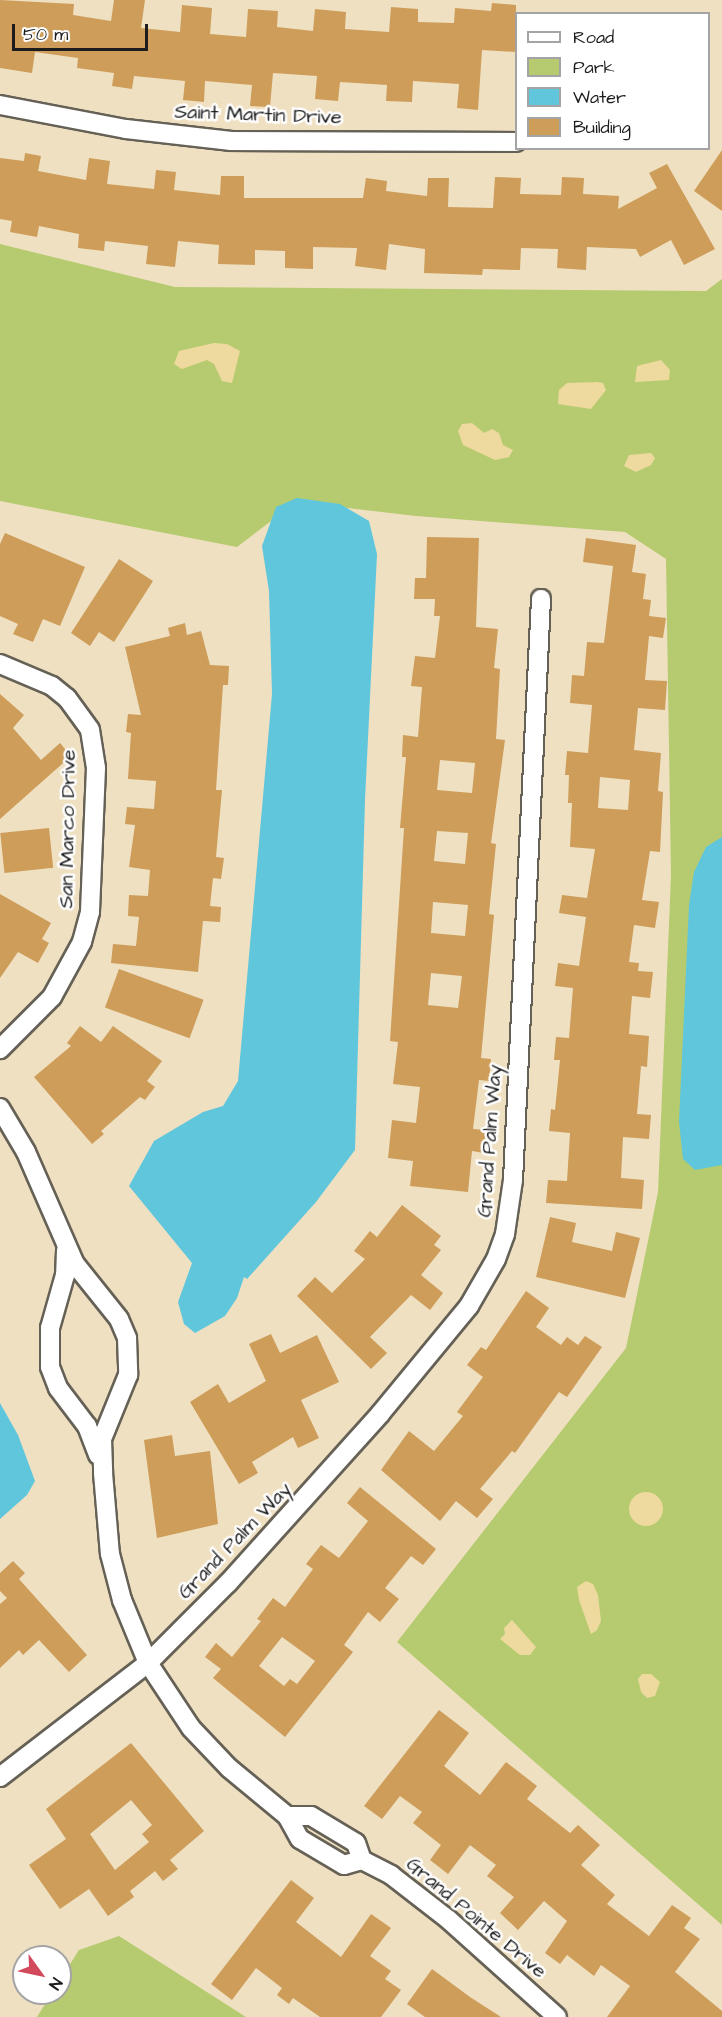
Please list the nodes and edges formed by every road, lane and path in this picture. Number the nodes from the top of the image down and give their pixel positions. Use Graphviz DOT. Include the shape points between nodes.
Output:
graph roads {
  1 [pos="0,105"];
  2 [pos="515,142"];
  3 [pos="541,599"];
  4 [pos="0,664"];
  5 [pos="0,1049"];
  6 [pos="0,1108"];
  7 [pos="66,1248"];
  8 [pos="103,1473"];
  9 [pos="147,1663"];
  10 [pos="0,1777"];
  11 [pos="287,1816"];
  12 [pos="362,1860"];
  13 [pos="557,2017"];
  1 -- 2 [label="street, Saint Martin Drive" via="126,129 231,141"];
  3 -- 9 [label="street, Grand Palm Way" via="513,1180 507,1225 496,1259 469,1306 365,1431 236,1575"];
  4 -- 5 [label="street, San Marco Drive" via="52,686 68,698 90,730 96,768 90,912 82,942 52,997"];
  6 -- 7 [label="street" via="27,1152"];
  7 -- 8 [label="street" via="65,1275 50,1328 50,1366 58,1388 90,1433"];
  7 -- 8 [label="street" via="85,1279 119,1318 127,1338 128,1375 102,1439"];
  8 -- 9 [label="street, Grand Pointe Drive" via="110,1554 122,1600"];
  9 -- 10 [label="street, Grand Palm Way"];
  9 -- 11 [label="street, Grand Pointe Drive" via="190,1728 229,1768"];
  11 -- 12 [label="street, Grand Pointe Drive" via="311,1816 356,1843"];
  11 -- 12 [label="street, Grand Pointe Drive" via="300,1839 344,1865"];
  12 -- 13 [label="street, Grand Pointe Drive" via="391,1875 449,1920"];
}
